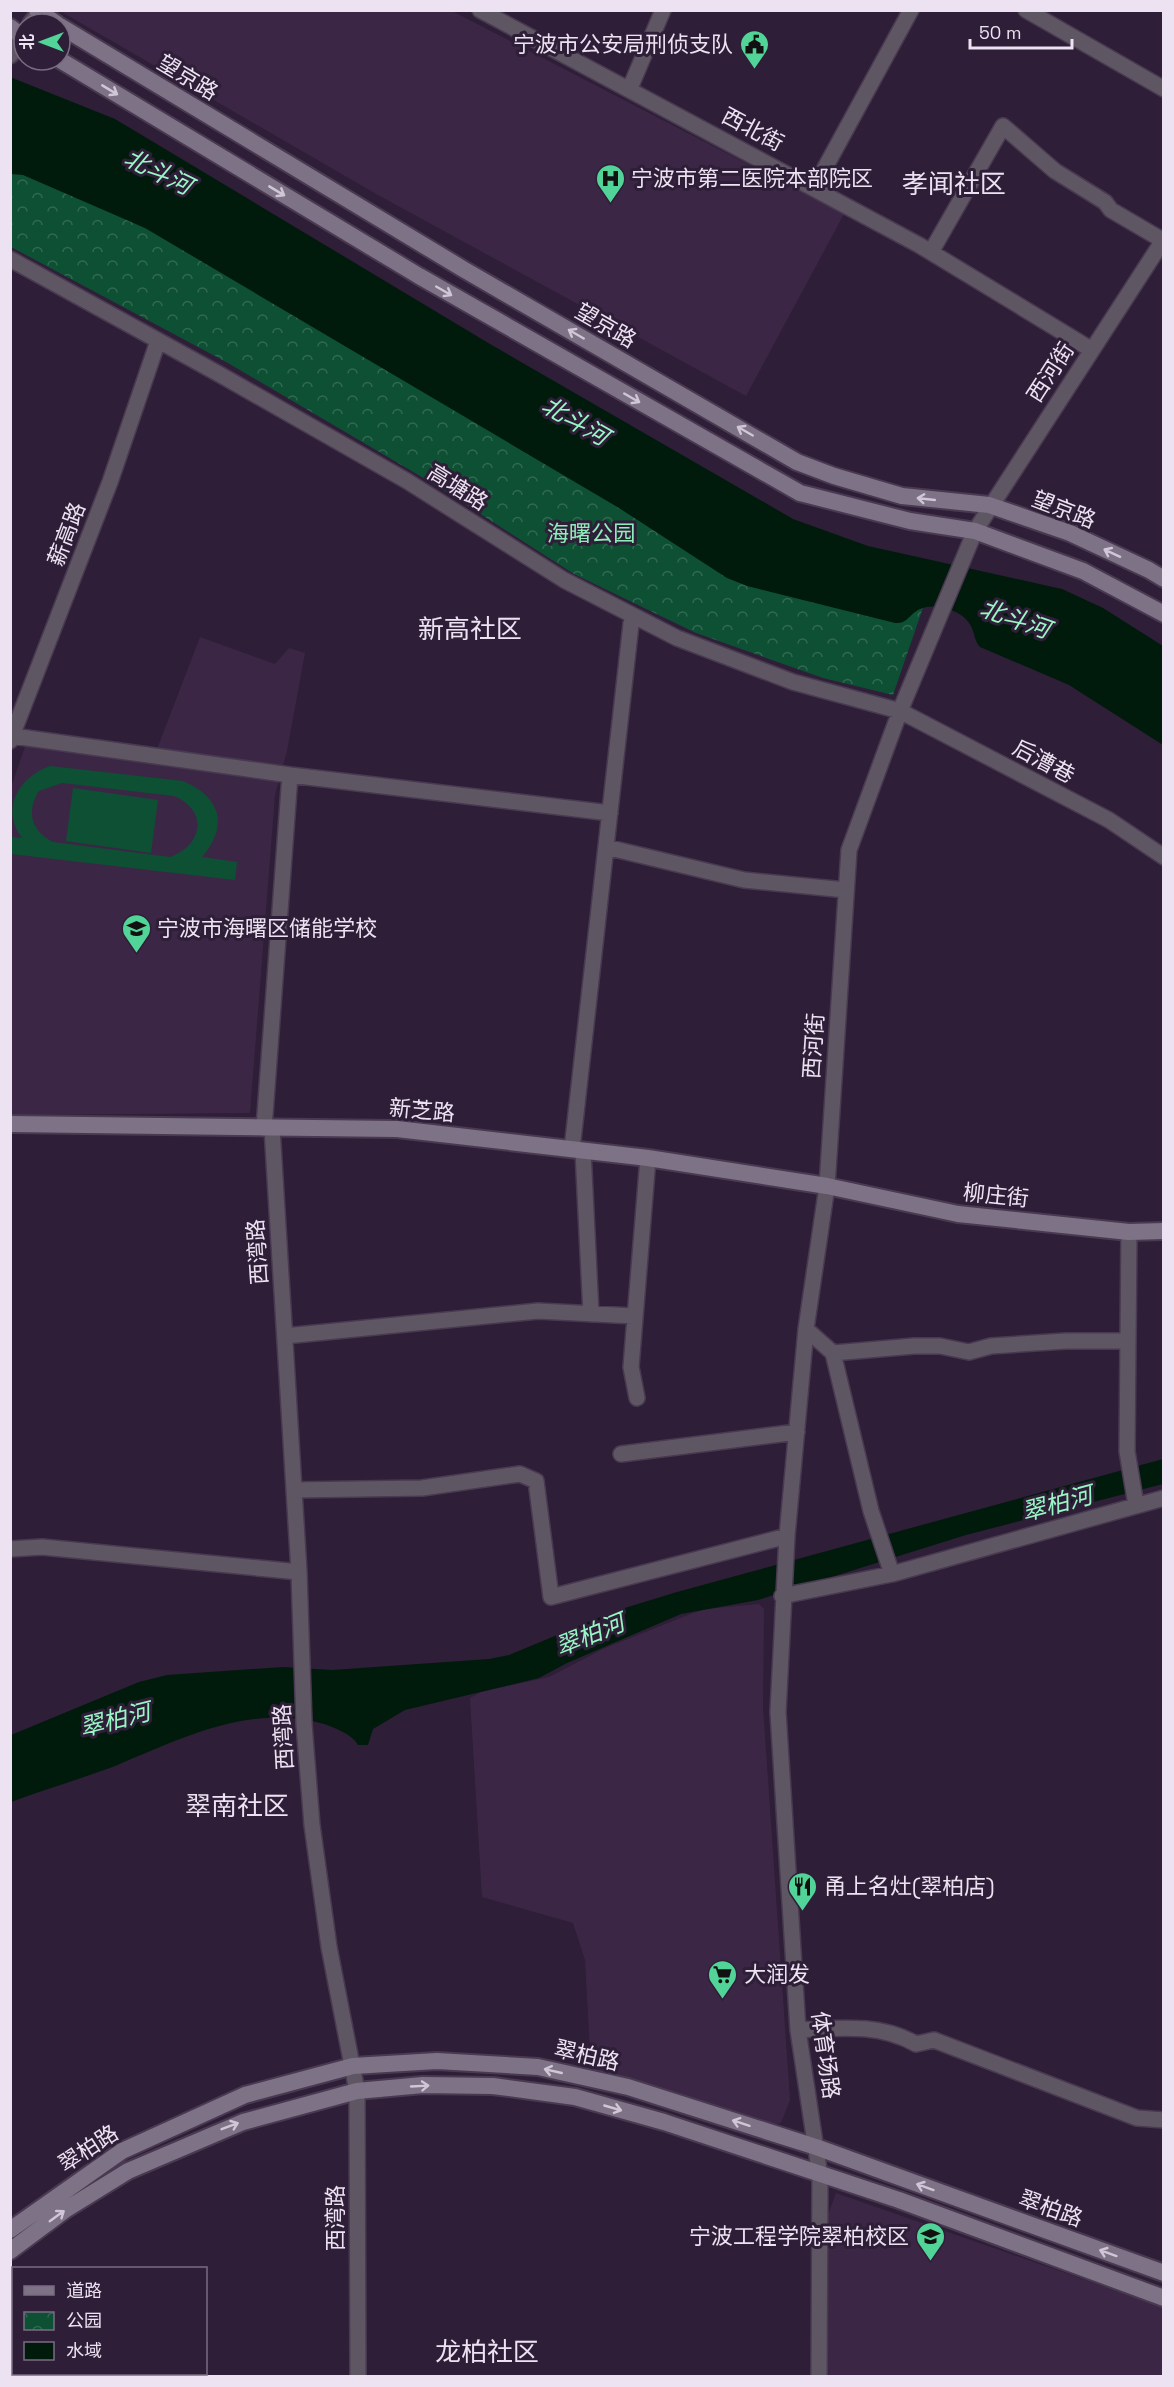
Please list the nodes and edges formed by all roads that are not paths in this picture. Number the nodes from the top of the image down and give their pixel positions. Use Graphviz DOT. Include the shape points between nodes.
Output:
graph roads {
  1 [pos="480,10"];
  2 [pos="663,10"];
  3 [pos="911,10"];
  4 [pos="1026,10"];
  5 [pos="72,33"];
  6 [pos="72,67"];
  7 [pos="630,88"];
  8 [pos="1164,89"];
  9 [pos="814,188"];
  10 [pos="1163,240"];
  11 [pos="931,252"];
  12 [pos="10,259"];
  13 [pos="158,341"];
  14 [pos="1092,350"];
  15 [pos="989,505"];
  16 [pos="975,531"];
  17 [pos="1164,579"];
  18 [pos="1164,614"];
  19 [pos="632,615"];
  20 [pos="900,711"];
  21 [pos="11,739"];
  22 [pos="290,775"];
  23 [pos="610,813"];
  24 [pos="606,847"];
  25 [pos="1164,857"];
  26 [pos="846,891"];
  27 [pos="10,1124"];
  28 [pos="268,1128"];
  29 [pos="578,1150"];
  30 [pos="648,1158"];
  31 [pos="826,1186"];
  32 [pos="1164,1231"];
  33 [pos="1129,1232"];
  34 [pos="591,1314"];
  35 [pos="634,1316"];
  36 [pos="806,1329"];
  37 [pos="285,1336"];
  38 [pos="1128,1341"];
  39 [pos="833,1353"];
  40 [pos="638,1398"];
  41 [pos="797,1432"];
  42 [pos="621,1454"];
  43 [pos="294,1490"];
  44 [pos="1164,1498"];
  45 [pos="1136,1502"];
  46 [pos="787,1536"];
  47 [pos="10,1549"];
  48 [pos="299,1572"];
  49 [pos="892,1574"];
  50 [pos="782,1596"];
  51 [pos="798,2030"];
  52 [pos="353,2066"];
  53 [pos="357,2091"];
  54 [pos="1164,2120"];
  55 [pos="816,2147"];
  56 [pos="820,2176"];
  57 [pos="10,2230"];
  58 [pos="10,2251"];
  59 [pos="1164,2273"];
  60 [pos="1164,2298"];
  61 [pos="358,2376"];
  62 [pos="819,2376"];
  1 -- 7 [label="street, 西北街"];
  2 -- 7 [label="street"];
  3 -- 9 [label="street"];
  4 -- 8 [label="street"];
  15 -- 5 [label="main road, 望京路, one-way" via="902,496 797,462 463,269"];
  6 -- 16 [label="main road, one-way" via="419,276 800,494 910,521"];
  7 -- 9 [label="street, 西北街"];
  9 -- 11 [label="street, 西北街"];
  10 -- 11 [label="street" via="1055,171 1003,126"];
  10 -- 14 [label="street, 西河街"];
  11 -- 14 [label="street, 西北街"];
  12 -- 13 [label="street, 高塘路"];
  13 -- 19 [label="street, 高塘路" via="407,481 564,580"];
  13 -- 21 [label="street, 薪高路" via="110,482"];
  14 -- 15 [label="street, 西河街"];
  15 -- 16 [label="street, 西河街"];
  17 -- 15 [label="main road, 望京路, one-way" via="1070,533"];
  16 -- 18 [label="main road" via="1083,571"];
  16 -- 20 [label="street, 西河街"];
  19 -- 20 [label="street, 高塘路" via="677,638 793,682"];
  19 -- 23 [label="street"];
  20 -- 25 [label="street, 后漕巷" via="1109,820"];
  20 -- 26 [label="street, 西河街" via="849,850"];
  21 -- 22 [label="street"];
  22 -- 23 [label="street"];
  22 -- 28 [label="street, 西湾路"];
  23 -- 24 [label="street"];
  24 -- 26 [label="street" via="744,880"];
  24 -- 29 [label="street"];
  26 -- 31 [label="street, 西河街"];
  27 -- 28 [label="main road, 新芝路"];
  28 -- 29 [label="main road, 新芝路" via="397,1129"];
  28 -- 37 [label="street, 西湾路"];
  29 -- 30 [label="main road, 新芝路"];
  29 -- 34 [label="street"];
  30 -- 31 [label="main road, 新芝路"];
  30 -- 35 [label="street"];
  31 -- 33 [label="main road, 柳庄街" via="958,1214"];
  31 -- 36 [label="street, 西河街"];
  32 -- 33 [label="main road, 柳庄街"];
  33 -- 38 [label="street"];
  34 -- 35 [label="street"];
  34 -- 37 [label="street" via="538,1311"];
  35 -- 40 [label="street" via="631,1367"];
  36 -- 39 [label="street"];
  36 -- 41 [label="street, 西河街"];
  37 -- 43 [label="street, 西湾路"];
  38 -- 39 [label="street" via="991,1346 969,1352 914,1346"];
  38 -- 45 [label="street" via="1127,1451"];
  39 -- 49 [label="street" via="870,1511"];
  41 -- 42 [label="street"];
  41 -- 46 [label="street, 西河街"];
  43 -- 46 [label="street" via="422,1488 520,1474 536,1481 551,1597"];
  43 -- 48 [label="street, 西湾路"];
  44 -- 45 [label="street"];
  45 -- 49 [label="street"];
  46 -- 50 [label="street, 体育场路"];
  47 -- 48 [label="street" via="42,1547"];
  48 -- 52 [label="street, 西湾路" via="304,1724 320,1891"];
  49 -- 50 [label="street"];
  50 -- 51 [label="street, 体育场路" via="778,1712"];
  51 -- 54 [label="street" via="862,2028 897,2033 916,2044 934,2040 1137,2118"];
  51 -- 55 [label="street, 体育场路"];
  52 -- 53 [label="street, 西湾路"];
  55 -- 52 [label="main road, 翠柏路, one-way" via="627,2087 538,2067 437,2061"];
  52 -- 57 [label="main road, 翠柏路" via="245,2095 122,2151"];
  53 -- 56 [label="main road, 翠柏路, one-way" via="423,2085 493,2086 575,2097 664,2122"];
  58 -- 53 [label="main road, 翠柏路, one-way" via="128,2170 243,2122"];
  53 -- 61 [label="street, 西湾路"];
  55 -- 56 [label="street, 体育场路"];
  59 -- 55 [label="main road, 翠柏路, one-way"];
  56 -- 60 [label="main road, 翠柏路" via="899,2200"];
  56 -- 62 [label="street, 体育场路"];
}
